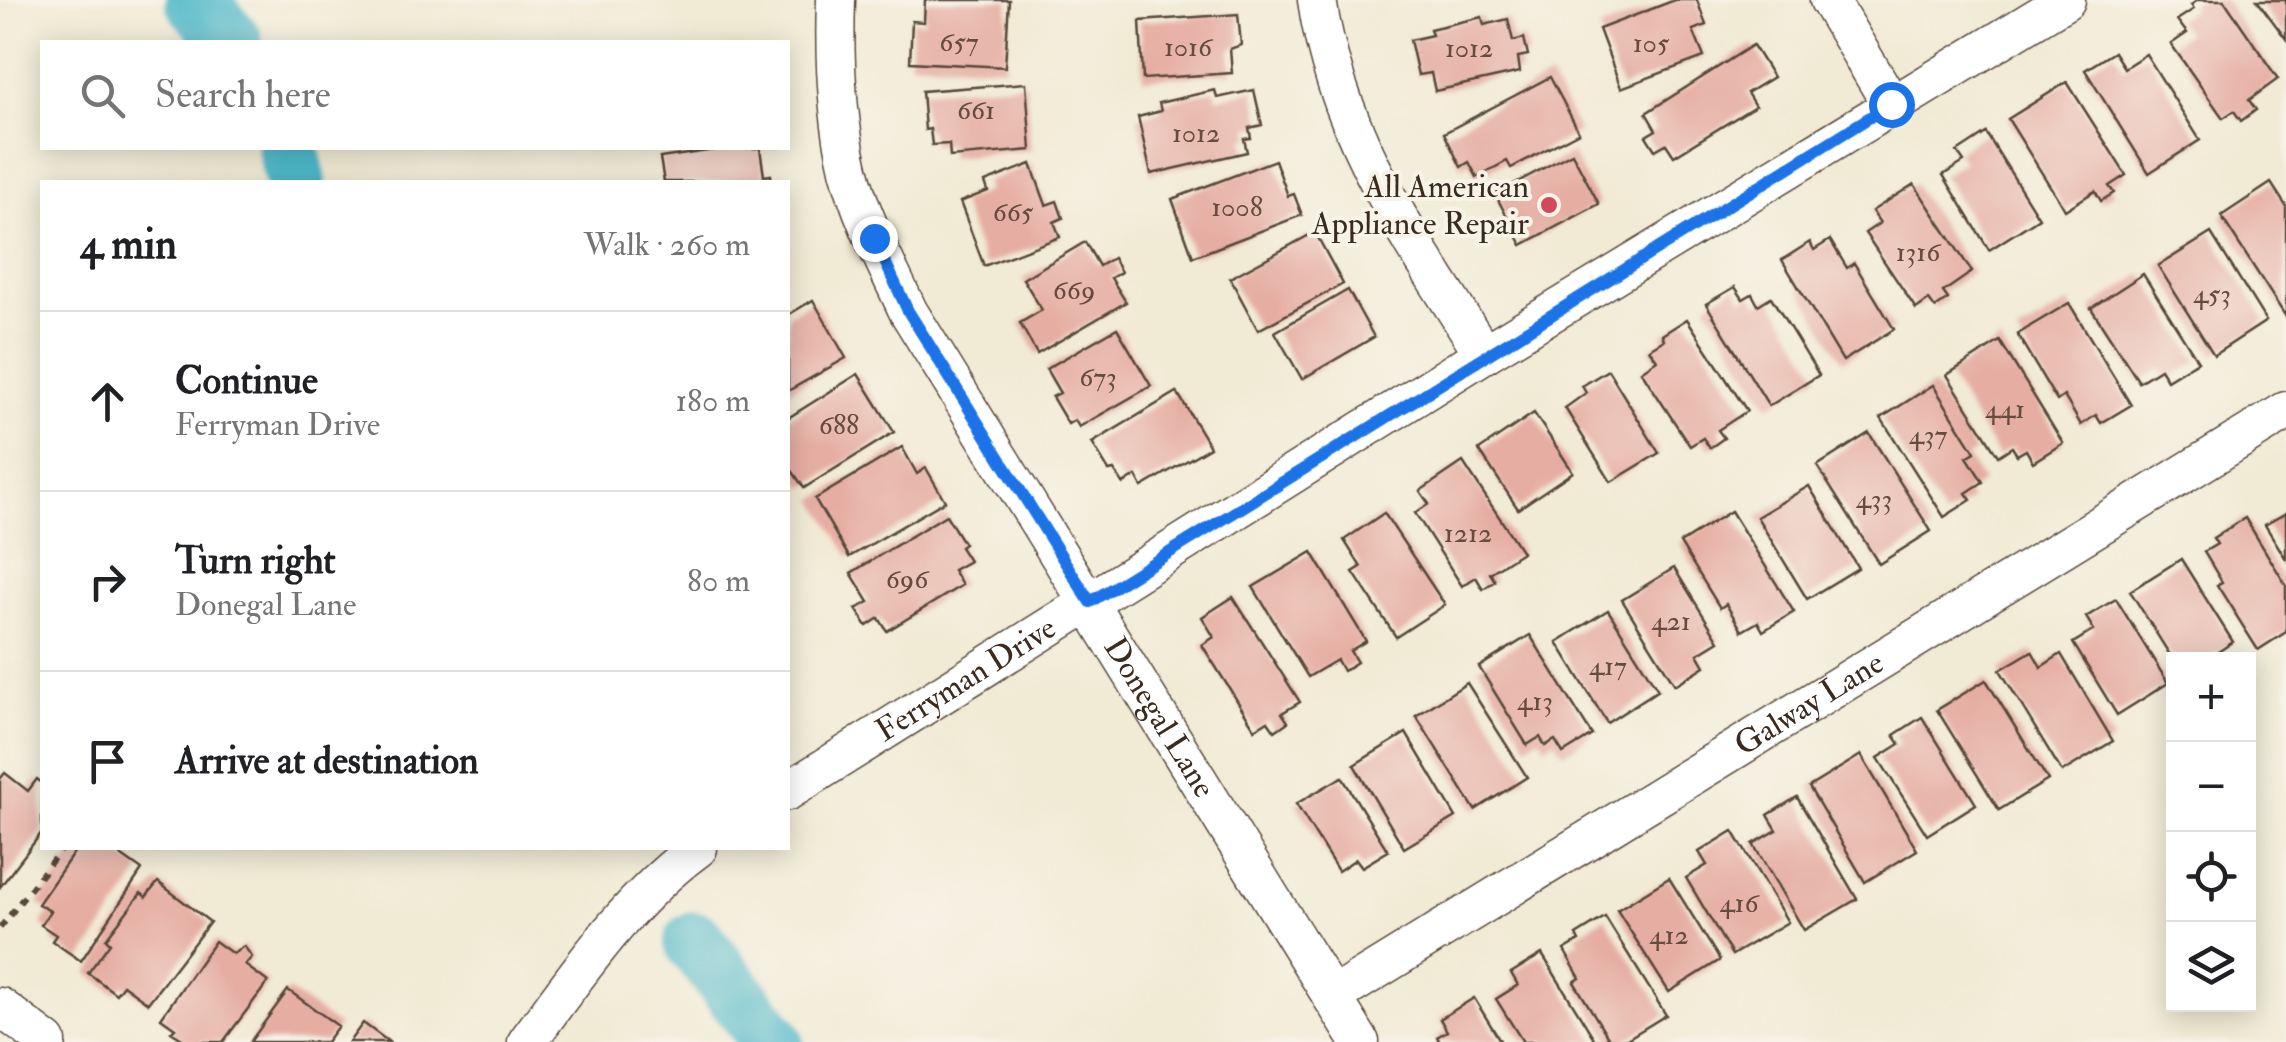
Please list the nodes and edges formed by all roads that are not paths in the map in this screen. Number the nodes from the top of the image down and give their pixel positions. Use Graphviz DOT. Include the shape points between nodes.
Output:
graph roads {
  1 [pos="836,0"];
  2 [pos="1318,0"];
  3 [pos="1829,0"];
  4 [pos="2066,0"];
  5 [pos="1891,104"];
  6 [pos="1484,354"];
  7 [pos="2286,411"];
  8 [pos="1090,602"];
  9 [pos="790,790"];
  10 [pos="696,850"];
  11 [pos="1332,997"];
  12 [pos="0,1007"];
  13 [pos="46,1042"];
  14 [pos="527,1042"];
  15 [pos="1360,1042"];
  1 -- 8 [label="street, Donegal Lane" via="840,111 850,171 874,238 908,311"];
  2 -- 6 [label="street" via="1335,87 1354,133 1387,200"];
  3 -- 5 [label="street"];
  4 -- 5 [label="street, Ferryman Drive"];
  5 -- 6 [label="street, Ferryman Drive"];
  6 -- 8 [label="street, Ferryman Drive"];
  7 -- 11 [label="street, Galway Lane"];
  8 -- 9 [label="street, Ferryman Drive"];
  8 -- 11 [label="street, Donegal Lane"];
  10 -- 14 [label="street" via="636,901"];
  11 -- 15 [label="street, Donegal Lane"];
  12 -- 13 [label="street"];
}
